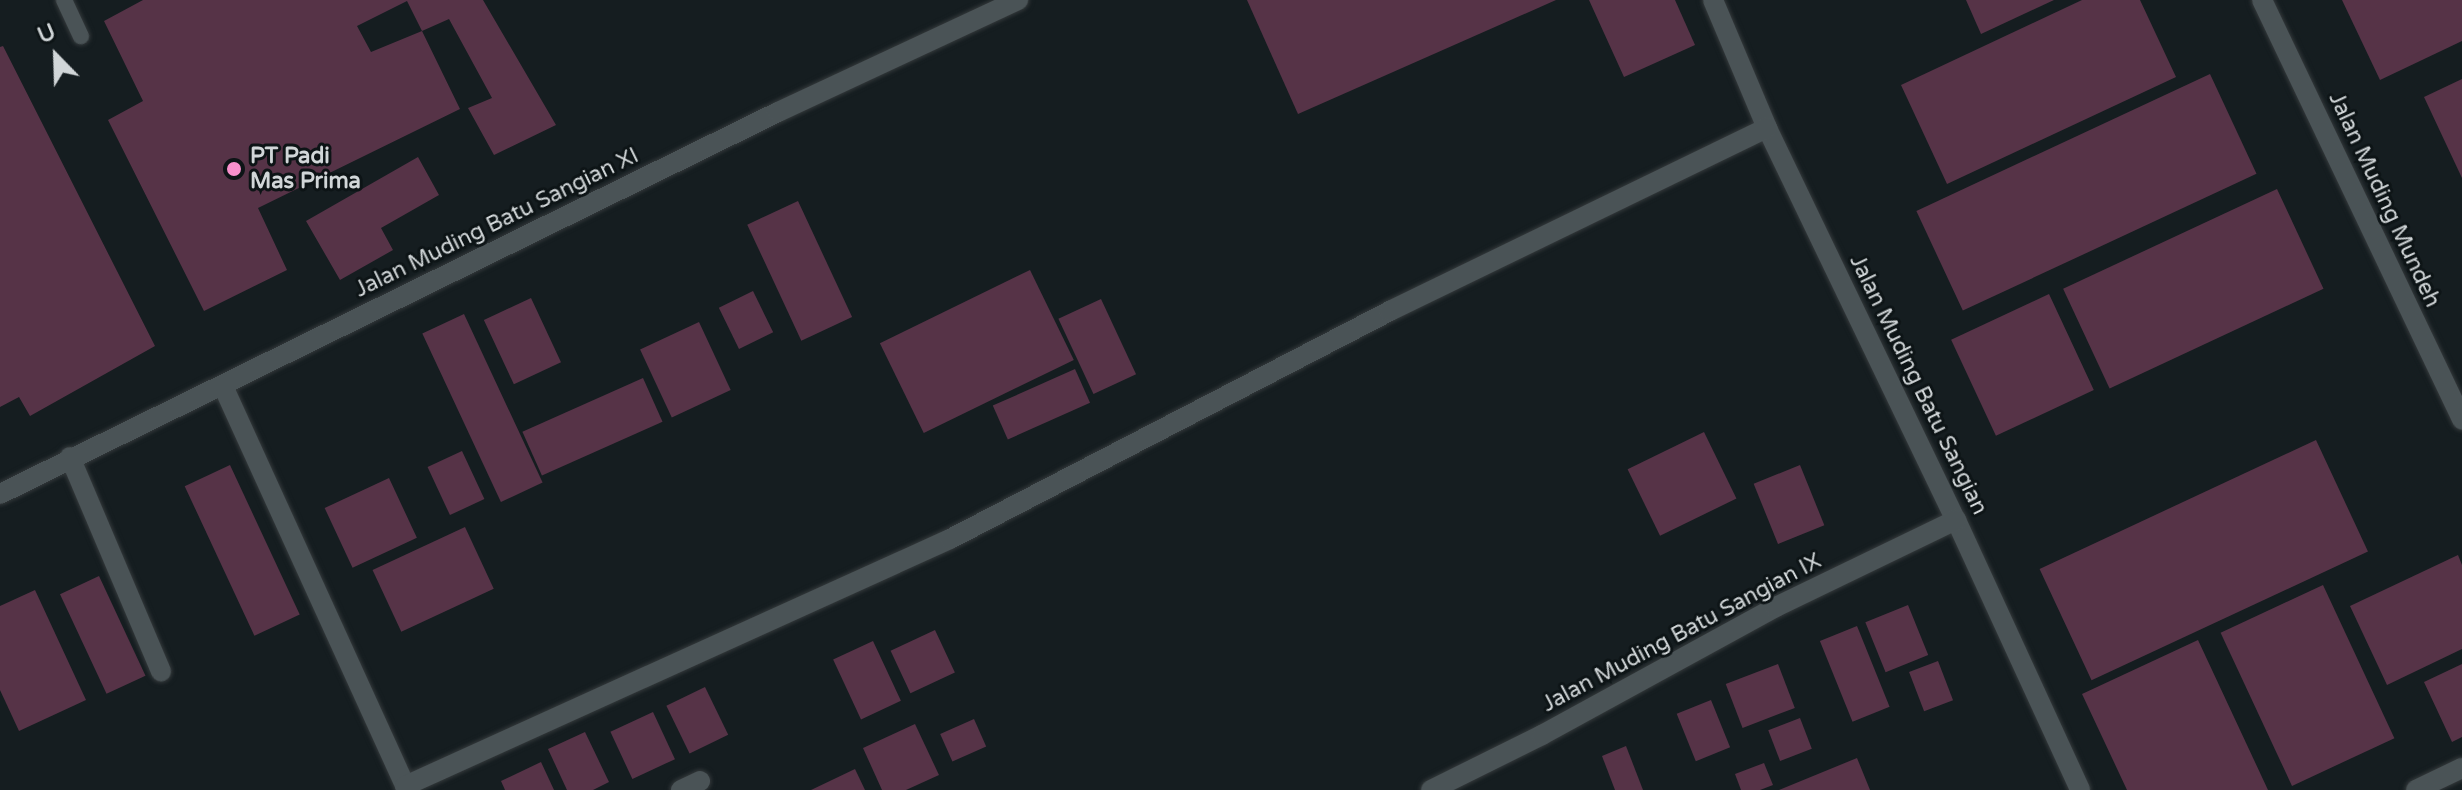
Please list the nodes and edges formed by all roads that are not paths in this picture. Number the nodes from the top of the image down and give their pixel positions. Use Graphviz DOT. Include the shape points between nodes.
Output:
graph roads {
  1 [pos="64,0"];
  2 [pos="1018,0"];
  3 [pos="1713,0"];
  4 [pos="2262,0"];
  5 [pos="81,36"];
  6 [pos="1767,128"];
  7 [pos="223,386"];
  8 [pos="2462,420"];
  9 [pos="70,457"];
  10 [pos="0,494"];
  11 [pos="1956,520"];
  12 [pos="161,671"];
  13 [pos="2462,768"];
  14 [pos="406,788"];
  15 [pos="1431,790"];
  16 [pos="2080,790"];
  17 [pos="2416,790"];
  1 -- 5 [label="lane"];
  2 -- 7 [label="street, Jalan Muding Batu Sangian XI"];
  3 -- 6 [label="street, Jalan Muding Batu Sangian"];
  4 -- 8 [label="street, Jalan Muding Mundeh"];
  6 -- 11 [label="street, Jalan Muding Batu Sangian"];
  6 -- 14 [label="street" via="1390,311 950,539"];
  7 -- 9 [label="street, Jalan Muding Batu Sangian XI"];
  7 -- 14 [label="street"];
  9 -- 10 [label="street, Jalan Muding Batu Sangian XI"];
  9 -- 12 [label="street"];
  11 -- 15 [label="street, Jalan Muding Batu Sangian IX" via="1776,607"];
  11 -- 16 [label="street, Jalan Muding Batu Sangian"];
  13 -- 17 [label="street"];
}
